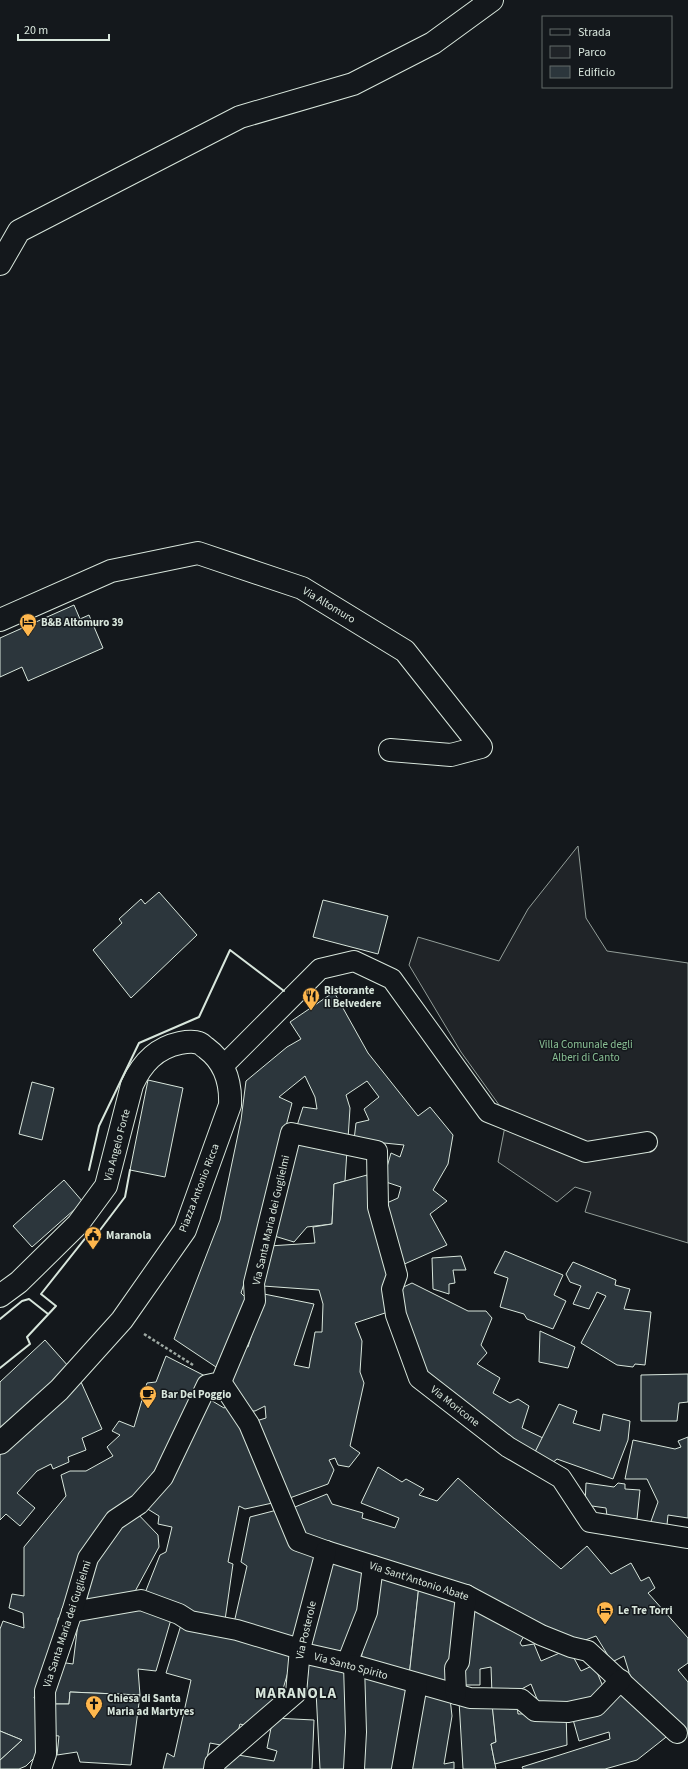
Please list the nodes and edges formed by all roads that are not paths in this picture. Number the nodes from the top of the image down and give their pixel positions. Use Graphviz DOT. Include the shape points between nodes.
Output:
graph roads {
  1 [pos="492,0"];
  2 [pos="0,264"];
  3 [pos="0,620"];
  4 [pos="390,750"];
  5 [pos="199,1042"];
  6 [pos="223,1066"];
  7 [pos="291,1133"];
  8 [pos="647,1142"];
  9 [pos="0,1296"];
  10 [pos="221,1382"];
  11 [pos="0,1443"];
  12 [pos="687,1538"];
  13 [pos="326,1551"];
  14 [pos="373,1566"];
  15 [pos="466,1595"];
  16 [pos="72,1612"];
  17 [pos="300,1650"];
  18 [pos="351,1664"];
  19 [pos="621,1680"];
  20 [pos="417,1684"];
  21 [pos="456,1694"];
  22 [pos="677,1733"];
  23 [pos="41,1769"];
  24 [pos="214,1769"];
  25 [pos="354,1769"];
  26 [pos="402,1769"];
  1 -- 2 [label="street" via="433,42 353,84 240,117 19,230"];
  3 -- 4 [label="street, Via Altomuro" via="110,571 198,553 302,588 405,651 482,747 452,756"];
  5 -- 6 [label="street, Piazza Antonio Ricca" via="212,1052"];
  5 -- 9 [label="street, Via Angelo Forte" via="170,1045 146,1061 132,1086 106,1186 73,1229 20,1282"];
  6 -- 8 [label="street" via="320,968 354,961 392,979 488,1112 586,1152"];
  6 -- 11 [label="street, Piazza Antonio Ricca" via="228,1078 230,1105 185,1230 122,1320 58,1390"];
  7 -- 10 [label="street, Via Santa Maria dei Guglielmi" via="254,1283 255,1301"];
  7 -- 12 [label="street, Via Moricone" via="377,1152 378,1207 397,1275 392,1289 396,1316 419,1378 508,1447 561,1478 590,1522"];
  10 -- 13 [label="street, Via Sant'Antonio Abate" via="249,1424 298,1541"];
  10 -- 16 [label="street, Via Santa Maria dei Guglielmi" via="207,1385 163,1477 139,1504 115,1520 88,1558"];
  13 -- 14 [label="street, Via Sant'Antonio Abate"];
  13 -- 17 [label="street, Via Posterole"];
  14 -- 15 [label="street, Via Sant'Antonio Abate"];
  14 -- 18 [label="street" via="367,1612"];
  15 -- 19 [label="street, Via Sant'Antonio Abate" via="541,1635 588,1651"];
  15 -- 21 [label="street" via="459,1662 456,1668"];
  16 -- 17 [label="street, Via Santo Spirito" via="141,1600 179,1614 190,1621 237,1630"];
  16 -- 23 [label="street, Via Santa Maria dei Guglielmi" via="45,1690 46,1754"];
  17 -- 18 [label="street, Via Santo Spirito" via="307,1654"];
  17 -- 24 [label="street, Via Posterole" via="296,1693 214,1763"];
  18 -- 20 [label="street, Via Santo Spirito"];
  18 -- 25 [label="street" via="356,1732"];
  19 -- 21 [label="street, Via Santo Spirito" via="596,1706 568,1712 535,1711 521,1699 470,1698"];
  19 -- 22 [label="street, Via Sant'Antonio Abate"];
  20 -- 21 [label="street, Via Santo Spirito"];
  20 -- 26 [label="street"];
}
